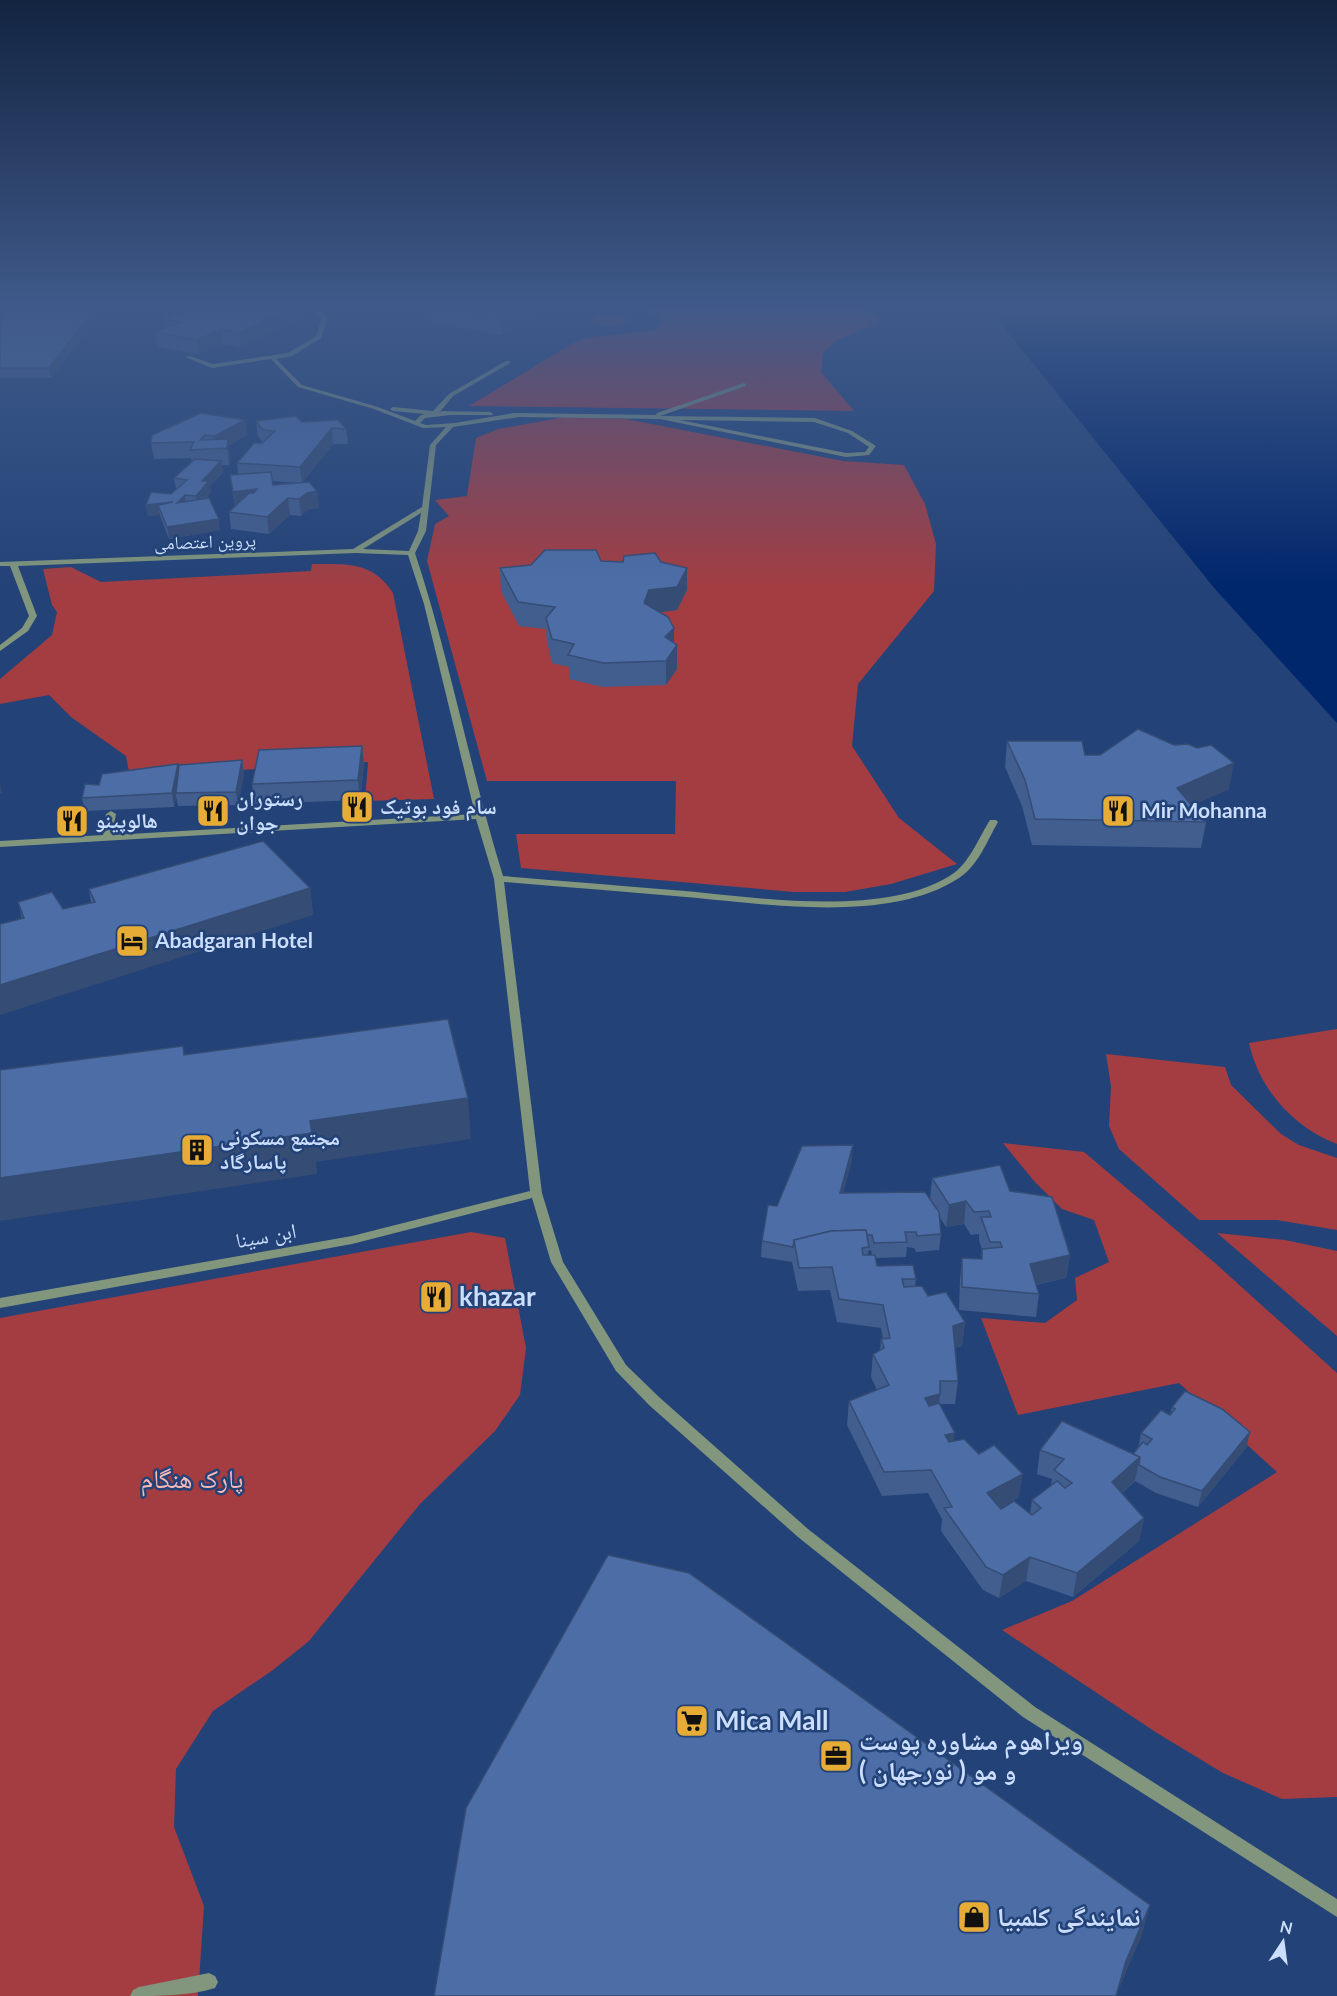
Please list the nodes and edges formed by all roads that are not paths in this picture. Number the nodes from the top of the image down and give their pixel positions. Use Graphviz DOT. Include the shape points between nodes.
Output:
graph roads {
  1 [pos="356,402"];
  2 [pos="446,402"];
  3 [pos="694,402"];
  4 [pos="376,408"];
  5 [pos="438,413"];
  6 [pos="520,415"];
  7 [pos="653,416"];
  8 [pos="419,424"];
  9 [pos="451,425"];
  10 [pos="433,445"];
  11 [pos="426,507"];
  12 [pos="355,551"];
  13 [pos="411,553"];
  14 [pos="13,563"];
  15 [pos="0,564"];
  16 [pos="0,649"];
  17 [pos="111,814"];
  18 [pos="480,816"];
  19 [pos="993,822"];
  20 [pos="107,838"];
  21 [pos="0,844"];
  22 [pos="499,879"];
  23 [pos="536,1193"];
  24 [pos="0,1303"];
  25 [pos="1337,1909"];
  26 [pos="209,1982"];
  27 [pos="139,1996"];
  1 -- 4 [label="street"];
  2 -- 5 [label="street"];
  3 -- 7 [label="street"];
  4 -- 5 [label="street"];
  4 -- 8 [label="street"];
  5 -- 6 [label="street"];
  5 -- 8 [label="street" via="418,418"];
  5 -- 9 [label="street" via="457,419"];
  6 -- 7 [label="street"];
  6 -- 9 [label="street"];
  7 -- 7 [label="street" via="846,455 867,454 873,446 850,432 815,420"];
  8 -- 9 [label="street"];
  8 -- 10 [label="street"];
  9 -- 10 [label="street"];
  10 -- 11 [label="street"];
  11 -- 12 [label="street"];
  11 -- 13 [label="street" via="422,531"];
  12 -- 13 [label="street, پروین اعتصامی"];
  12 -- 14 [label="street, پروین اعتصامی"];
  13 -- 18 [label="street" via="428,604"];
  14 -- 15 [label="street, پروین اعتصامی"];
  14 -- 16 [label="street" via="33,616 26,629"];
  17 -- 20 [label="street"];
  18 -- 20 [label="street"];
  18 -- 22 [label="street"];
  19 -- 22 [label="street" via="957,875 929,888 861,903 813,905"];
  20 -- 21 [label="street"];
  22 -- 23 [label="street"];
  23 -- 24 [label="street, ابن سینا" via="352,1240"];
  23 -- 25 [label="street" via="557,1262 621,1368 654,1401 803,1533 1029,1712"];
  26 -- 27 [label="street"];
}
